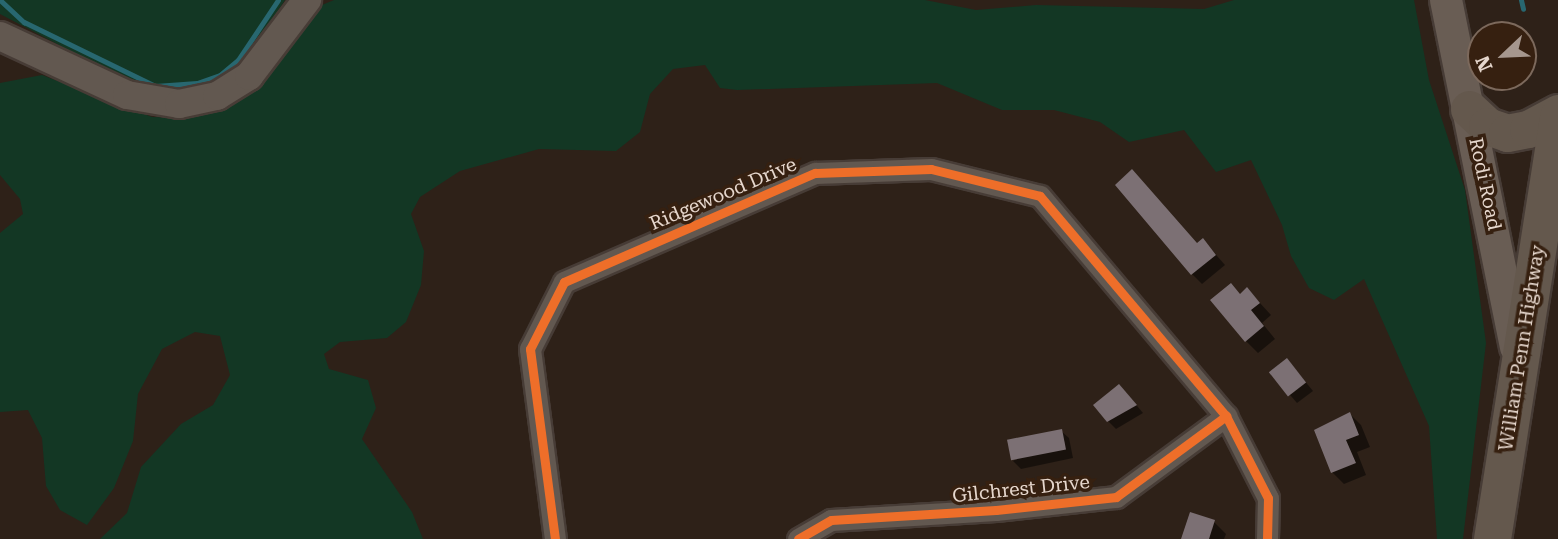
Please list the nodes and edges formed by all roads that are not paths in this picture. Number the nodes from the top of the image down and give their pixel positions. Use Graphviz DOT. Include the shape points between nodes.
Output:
graph roads {
  1 [pos="307,0"];
  2 [pos="1446,0"];
  3 [pos="0,36"];
  4 [pos="1469,109"];
  5 [pos="1558,114"];
  6 [pos="1519,369"];
  7 [pos="1226,416"];
  8 [pos="555,539"];
  9 [pos="798,539"];
  10 [pos="1267,539"];
  11 [pos="1492,539"];
  1 -- 3 [label="street" via="249,76 217,96 179,104 127,95"];
  2 -- 4 [label="main road, Rodi Road"];
  4 -- 5 [label="highway" via="1487,126 1507,133 1528,129"];
  4 -- 6 [label="main road, Rodi Road"];
  5 -- 6 [label="highway, William Penn Highway"];
  6 -- 11 [label="highway, William Penn Highway"];
  7 -- 8 [label="street, Ridgewood Drive" via="1040,196 931,169 815,173 564,282 530,349"];
  7 -- 9 [label="street, Gilchrest Drive" via="1115,497 831,520"];
  7 -- 10 [label="street, Ridgewood Drive" via="1268,498"];
}
